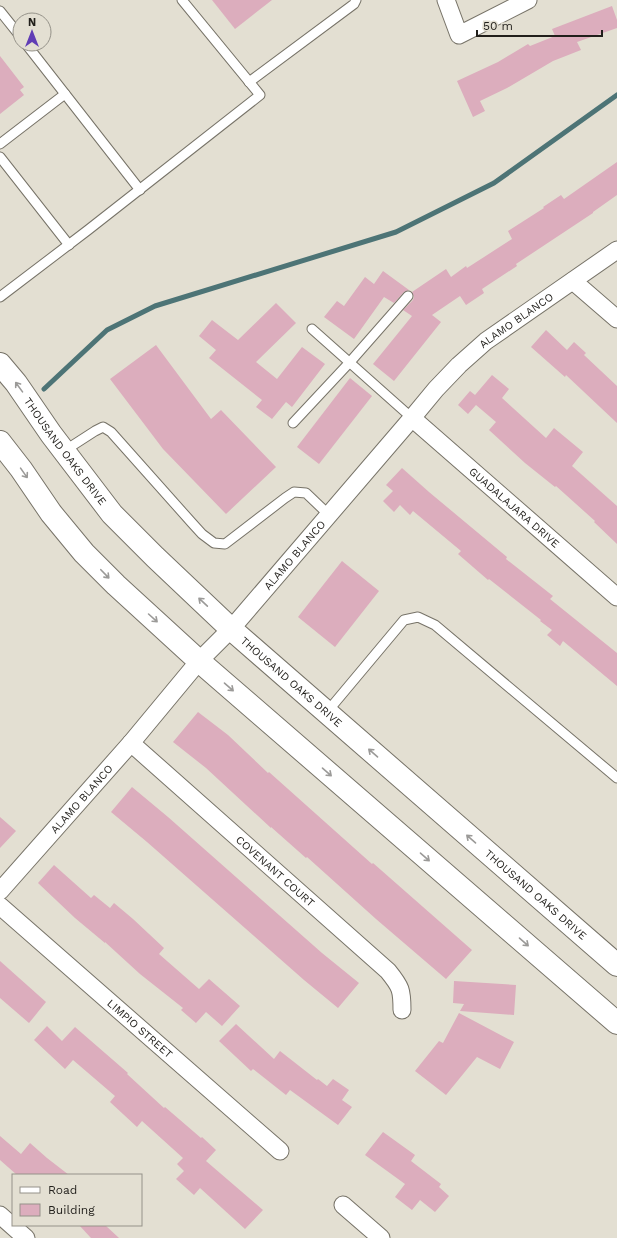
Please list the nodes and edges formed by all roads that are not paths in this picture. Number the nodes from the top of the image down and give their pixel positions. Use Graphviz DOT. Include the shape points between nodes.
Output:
graph roads {
  1 [pos="182,0"];
  2 [pos="356,0"];
  3 [pos="446,0"];
  4 [pos="528,0"];
  5 [pos="0,11"];
  6 [pos="12,26"];
  7 [pos="32,52"];
  8 [pos="249,82"];
  9 [pos="65,94"];
  10 [pos="0,144"];
  11 [pos="0,157"];
  12 [pos="140,190"];
  13 [pos="69,245"];
  14 [pos="617,250"];
  15 [pos="573,281"];
  16 [pos="1,294"];
  17 [pos="408,296"];
  18 [pos="617,320"];
  19 [pos="312,329"];
  20 [pos="350,362"];
  21 [pos="0,364"];
  22 [pos="412,418"];
  23 [pos="293,423"];
  24 [pos="0,442"];
  25 [pos="64,451"];
  26 [pos="328,515"];
  27 [pos="617,598"];
  28 [pos="231,629"];
  29 [pos="199,661"];
  30 [pos="326,712"];
  31 [pos="131,743"];
  32 [pos="617,778"];
  33 [pos="0,891"];
  34 [pos="0,906"];
  35 [pos="617,965"];
  36 [pos="402,1010"];
  37 [pos="617,1023"];
  38 [pos="280,1151"];
  39 [pos="343,1205"];
  40 [pos="0,1215"];
  41 [pos="12,1226"];
  42 [pos="12,1226"];
  43 [pos="26,1238"];
  44 [pos="382,1238"];
  1 -- 8 [label="lane"];
  2 -- 8 [label="lane"];
  3 -- 4 [label="street" via="459,35"];
  5 -- 6 [label="lane"];
  7 -- 9 [label="lane"];
  8 -- 12 [label="lane" via="260,95"];
  9 -- 10 [label="lane"];
  9 -- 12 [label="lane"];
  11 -- 13 [label="lane"];
  12 -- 13 [label="lane"];
  13 -- 16 [label="lane"];
  14 -- 15 [label="street, ALAMO BLANCO"];
  15 -- 18 [label="street"];
  15 -- 22 [label="street, ALAMO BLANCO" via="486,341 459,365"];
  17 -- 20 [label="lane"];
  19 -- 20 [label="lane"];
  20 -- 22 [label="lane"];
  20 -- 23 [label="lane"];
  25 -- 21 [label="main road, THOUSAND OAKS DRIVE, one-way"];
  22 -- 26 [label="street, ALAMO BLANCO"];
  22 -- 27 [label="street, GUADALAJARA DRIVE"];
  24 -- 29 [label="main road, one-way" via="51,513 84,553"];
  25 -- 26 [label="lane" via="95,430 103,428 111,432 202,534 214,543 225,544 294,492 306,493"];
  28 -- 25 [label="main road, THOUSAND OAKS DRIVE, one-way" via="112,514"];
  26 -- 28 [label="street, ALAMO BLANCO"];
  28 -- 29 [label="street, ALAMO BLANCO"];
  28 -- 30 [label="main road, THOUSAND OAKS DRIVE"];
  29 -- 31 [label="street, ALAMO BLANCO"];
  29 -- 37 [label="main road, one-way"];
  30 -- 32 [label="lane" via="404,620 418,617 435,625"];
  35 -- 30 [label="main road, THOUSAND OAKS DRIVE, one-way"];
  31 -- 33 [label="street, ALAMO BLANCO"];
  31 -- 36 [label="street, COVENANT COURT" via="388,971 402,993"];
  34 -- 38 [label="street, LIMPIO STREET"];
  39 -- 44 [label="street"];
  40 -- 41 [label="street"];
  42 -- 43 [label="street"];
}
